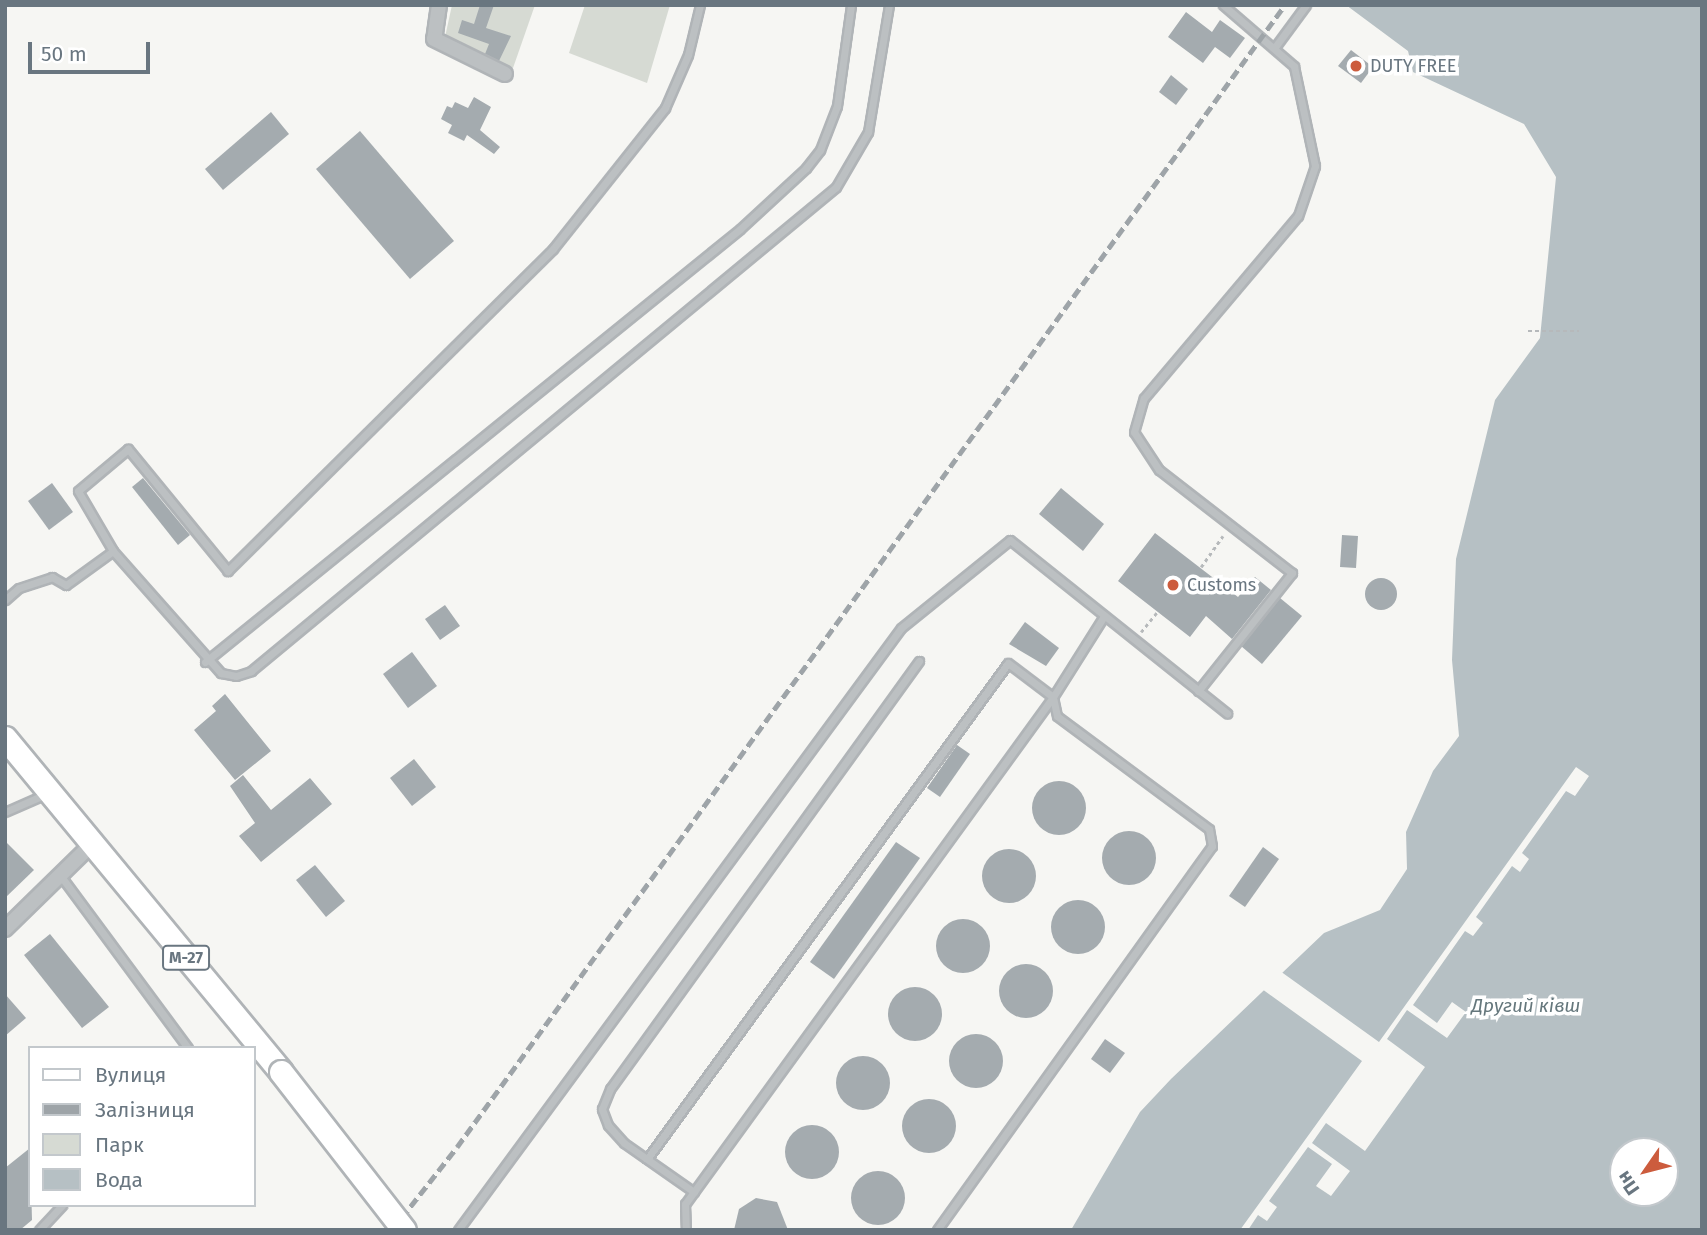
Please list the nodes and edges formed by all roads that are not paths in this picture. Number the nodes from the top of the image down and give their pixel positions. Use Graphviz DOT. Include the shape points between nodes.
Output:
graph roads {
  1 [pos="439,5"];
  2 [pos="700,5"];
  3 [pos="850,5"];
  4 [pos="889,5"];
  5 [pos="1306,5"];
  6 [pos="1227,6"];
  7 [pos="1275,47"];
  8 [pos="505,74"];
  9 [pos="113,551"];
  10 [pos="5,600"];
  11 [pos="1104,616"];
  12 [pos="919,661"];
  13 [pos="205,662"];
  14 [pos="1198,691"];
  15 [pos="1053,697"];
  16 [pos="1227,713"];
  17 [pos="5,738"];
  18 [pos="48,793"];
  19 [pos="5,812"];
  20 [pos="92,844"];
  21 [pos="60,875"];
  22 [pos="5,929"];
  23 [pos="187,1046"];
  24 [pos="647,1159"];
  25 [pos="694,1192"];
  26 [pos="60,1207"];
  27 [pos="39,1230"];
  28 [pos="404,1230"];
  29 [pos="458,1230"];
  30 [pos="686,1230"];
  31 [pos="937,1230"];
  1 -- 8 [label="street" via="434,39"];
  2 -- 9 [label="lane" via="688,55 665,108 554,249 228,571 128,449 78,491"];
  3 -- 13 [label="lane" via="837,106 820,150 806,168 740,229"];
  4 -- 13 [label="lane" via="868,132 836,187 251,671 236,676"];
  5 -- 7 [label="lane"];
  6 -- 7 [label="lane"];
  7 -- 14 [label="lane" via="1294,66 1315,166 1298,216 1144,398 1134,432 1159,470 1292,573"];
  9 -- 10 [label="lane" via="66,585 52,577 19,588"];
  9 -- 13 [label="lane"];
  11 -- 14 [label="lane"];
  11 -- 15 [label="lane"];
  11 -- 29 [label="lane" via="1010,540 901,628"];
  12 -- 24 [label="lane" via="610,1089 602,1109 608,1125"];
  14 -- 16 [label="lane"];
  15 -- 24 [label="lane" via="1008,663"];
  15 -- 25 [label="lane"];
  15 -- 31 [label="lane" via="1057,716 1209,829 1212,846"];
  17 -- 18 [label="main road, М-27"];
  18 -- 19 [label="lane"];
  18 -- 20 [label="main road, М-27"];
  20 -- 21 [label="street"];
  20 -- 28 [label="main road, М-27, bridge"];
  21 -- 22 [label="street"];
  21 -- 23 [label="lane"];
  24 -- 25 [label="lane"];
  25 -- 30 [label="lane" via="685,1204"];
  26 -- 27 [label="lane"];
}
